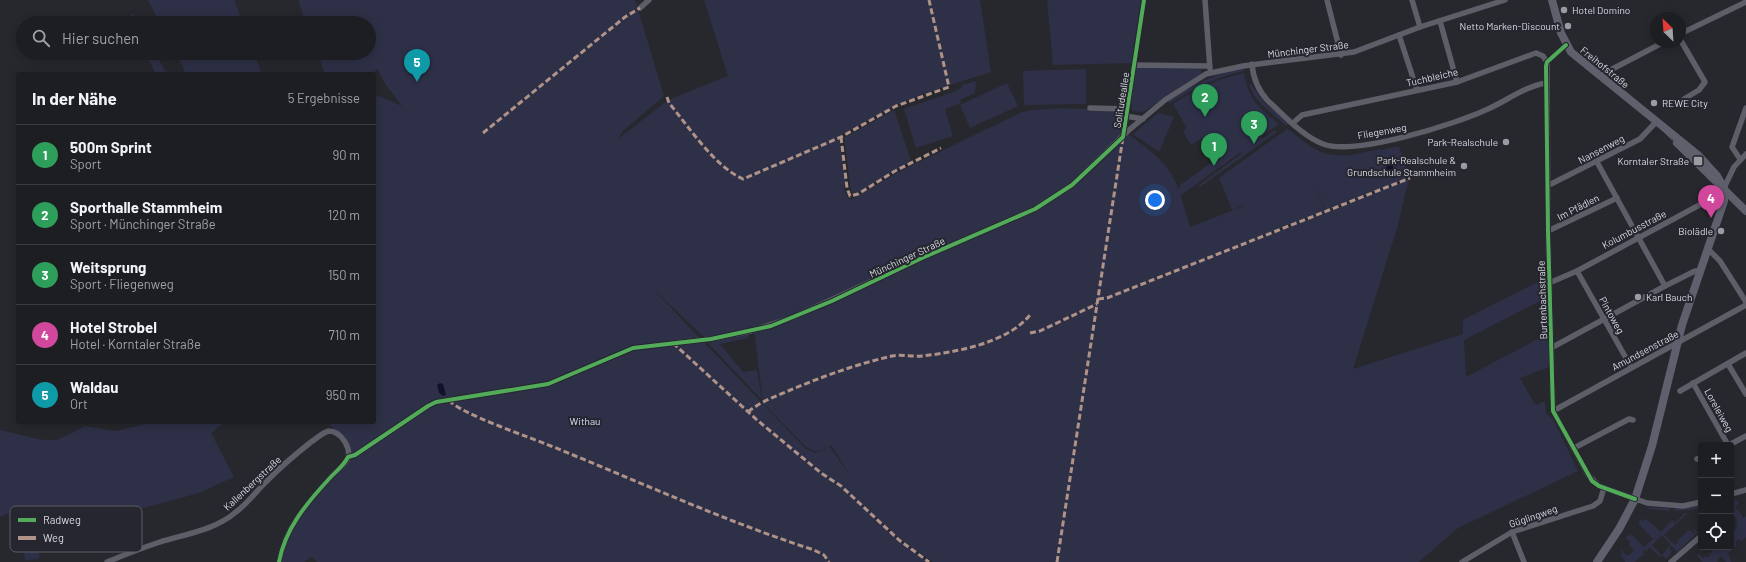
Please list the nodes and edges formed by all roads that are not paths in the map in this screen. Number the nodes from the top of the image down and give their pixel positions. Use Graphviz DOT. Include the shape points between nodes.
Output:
graph roads {
  1 [pos="649,0"];
  2 [pos="1205,0"];
  3 [pos="1327,0"];
  4 [pos="1412,0"];
  5 [pos="1505,0"];
  6 [pos="1552,0"];
  7 [pos="1746,2"];
  8 [pos="640,8"];
  9 [pos="1440,21"];
  10 [pos="1420,27"];
  11 [pos="1686,31"];
  12 [pos="1399,35"];
  13 [pos="1566,46"];
  14 [pos="1653,48"];
  15 [pos="1686,48"];
  16 [pos="1341,55"];
  17 [pos="1547,62"];
  18 [pos="1252,64"];
  19 [pos="1209,66"];
  20 [pos="1212,73"];
  21 [pos="1599,76"];
  22 [pos="1457,82"];
  23 [pos="1546,83"];
  24 [pos="1417,90"];
  25 [pos="1684,99"];
  26 [pos="1090,108"];
  27 [pos="1746,108"];
  28 [pos="1127,109"];
  29 [pos="1126,116"];
  30 [pos="1143,119"];
  31 [pos="1656,122"];
  32 [pos="1293,123"];
  33 [pos="1123,138"];
  34 [pos="1746,154"];
  35 [pos="1740,159"];
  36 [pos="1597,162"];
  37 [pos="1548,184"];
  38 [pos="1724,188"];
  39 [pos="1733,197"];
  40 [pos="1616,198"];
  41 [pos="1724,201"];
  42 [pos="1746,211"];
  43 [pos="1548,231"];
  44 [pos="1638,237"];
  45 [pos="1708,249"];
  46 [pos="1577,271"];
  47 [pos="1701,271"];
  48 [pos="1550,283"];
  49 [pos="1666,286"];
  50 [pos="1746,304"];
  51 [pos="1604,320"];
  52 [pos="1678,342"];
  53 [pos="674,343"];
  54 [pos="1551,348"];
  55 [pos="1746,354"];
  56 [pos="1728,364"];
  57 [pos="1631,367"];
  58 [pos="1693,383"];
  59 [pos="1680,391"];
  60 [pos="1746,394"];
  61 [pos="1553,411"];
  62 [pos="1633,420"];
  63 [pos="1746,436"];
  64 [pos="1727,442"];
  65 [pos="1734,442"];
  66 [pos="1574,448"];
  67 [pos="1604,488"];
  68 [pos="1746,490"];
  69 [pos="1734,493"];
  70 [pos="1635,499"];
  71 [pos="1698,503"];
  72 [pos="1512,532"];
  73 [pos="1698,539"];
  74 [pos="142,548"];
  75 [pos="132,552"];
  76 [pos="106,562"];
  77 [pos="279,562"];
  78 [pos="1462,562"];
  79 [pos="1524,562"];
  80 [pos="1597,562"];
  81 [pos="1671,562"];
  1 -- 8 [label="street"];
  2 -- 19 [label="street"];
  3 -- 16 [label="street"];
  4 -- 10 [label="street"];
  5 -- 9 [label="street, Münchinger Straße"];
  6 -- 13 [label="street, Freihofstraße"];
  7 -- 11 [label="street"];
  9 -- 10 [label="street, Münchinger Straße"];
  9 -- 22 [label="street"];
  10 -- 12 [label="street, Münchinger Straße"];
  12 -- 16 [label="street, Münchinger Straße"];
  12 -- 24 [label="street"];
  13 -- 17 [label="street"];
  13 -- 21 [label="street, Freihofstraße"];
  14 -- 21 [label="street"];
  15 -- 25 [label="street" via="1705,82 1699,90"];
  16 -- 18 [label="street, Münchinger Straße"];
  17 -- 22 [label="street, Tuchbleiche" via="1536,53"];
  17 -- 23 [label="street, Burtenbachstraße"];
  18 -- 20 [label="street, Münchinger Straße"];
  18 -- 32 [label="street, Fliegenweg" via="1254,79 1262,94"];
  19 -- 20 [label="street"];
  19 -- 28 [label="street, Solitudeallee" via="1134,65"];
  20 -- 30 [label="street, Münchinger Straße" via="1173,94"];
  21 -- 31 [label="street, Freihofstraße"];
  22 -- 24 [label="street, Tuchbleiche"];
  23 -- 32 [label="street, Fliegenweg" via="1459,121 1430,131 1383,141 1331,146 1313,139"];
  23 -- 37 [label="street, Burtenbachstraße"];
  24 -- 32 [label="street, Tuchbleiche" via="1302,115"];
  26 -- 28 [label="street"];
  27 -- 35 [label="street" via="1732,147"];
  28 -- 29 [label="street, Solitudeallee"];
  29 -- 30 [label="street"];
  29 -- 33 [label="street, Solitudeallee"];
  30 -- 33 [label="street, Münchinger Straße"];
  31 -- 36 [label="street, Nansenweg" via="1640,139"];
  31 -- 38 [label="street, Freihofstraße" via="1698,155"];
  33 -- 53 [label="street, Münchinger Straße" via="1072,185 1036,209 794,317 751,331"];
  34 -- 35 [label="street"];
  35 -- 38 [label="street" via="1729,174"];
  36 -- 37 [label="street, Nansenweg"];
  36 -- 40 [label="street"];
  37 -- 43 [label="street, Burtenbachstraße"];
  38 -- 39 [label="street, Freihofstraße"];
  38 -- 41 [label="street"];
  38 -- 44 [label="street, Kolumbusstraße" via="1718,195"];
  39 -- 41 [label="street"];
  39 -- 42 [label="street, Freihofstraße"];
  40 -- 43 [label="street, Im Pfädlen"];
  40 -- 44 [label="street"];
  41 -- 45 [label="street"];
  43 -- 48 [label="street, Burtenbachstraße"];
  44 -- 46 [label="street, Kolumbusstraße"];
  44 -- 49 [label="street"];
  45 -- 47 [label="street"];
  45 -- 50 [label="street" via="1720,261"];
  46 -- 48 [label="street, Kolumbusstraße"];
  46 -- 51 [label="street, Pintoweg"];
  47 -- 49 [label="street" via="1695,271"];
  47 -- 52 [label="street"];
  48 -- 54 [label="street, Burtenbachstraße"];
  49 -- 51 [label="street"];
  50 -- 52 [label="street, Amundsenstraße"];
  51 -- 54 [label="street"];
  51 -- 57 [label="street, Pintoweg"];
  52 -- 57 [label="street, Amundsenstraße"];
  52 -- 70 [label="street" via="1652,446"];
  54 -- 61 [label="street, Burtenbachstraße"];
  55 -- 56 [label="street"];
  56 -- 58 [label="street"];
  56 -- 60 [label="street"];
  57 -- 61 [label="street, Amundsenstraße"];
  58 -- 59 [label="street"];
  58 -- 64 [label="street, Loreleiweg"];
  61 -- 66 [label="street, Burtenbachstraße"];
  62 -- 66 [label="street" via="1629,419"];
  63 -- 65 [label="street"];
  66 -- 67 [label="street, Burtenbachstraße" via="1592,481"];
  67 -- 70 [label="street, Burtenbachstraße"];
  67 -- 72 [label="street, Güglingweg" via="1600,501 1593,506"];
  68 -- 69 [label="street"];
  70 -- 71 [label="street, Burtenbachstraße" via="1647,504 1683,506"];
  70 -- 80 [label="street"];
  72 -- 78 [label="street, Güglingweg"];
  72 -- 79 [label="street"];
  73 -- 81 [label="street"];
  74 -- 77 [label="street, Kallenbergstraße" via="217,525 236,513 277,471 308,445 324,433 335,432 341,436 348,457 297,518 281,550"];
  75 -- 76 [label="street, Kallenbergstraße"];
}
